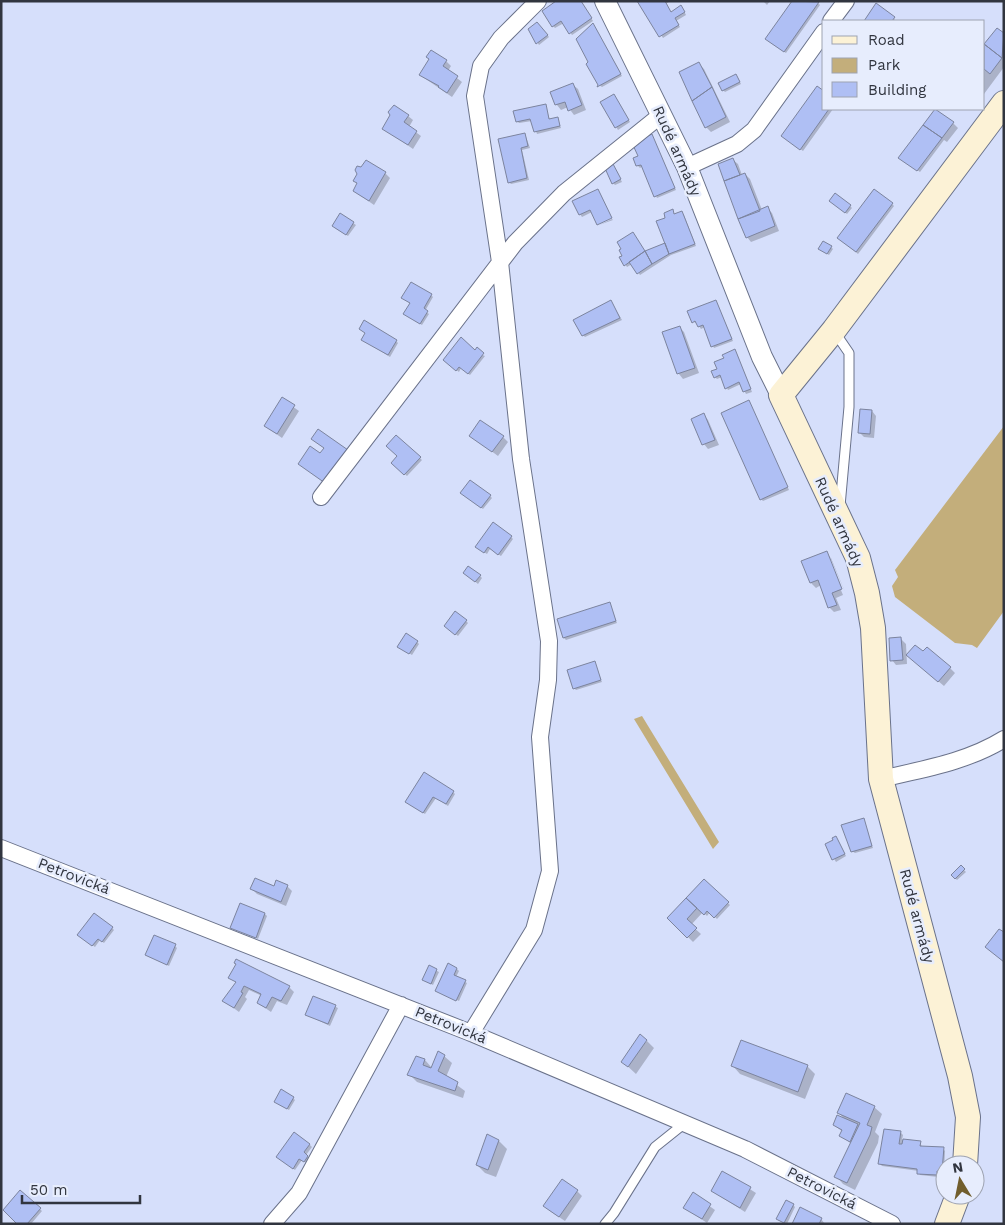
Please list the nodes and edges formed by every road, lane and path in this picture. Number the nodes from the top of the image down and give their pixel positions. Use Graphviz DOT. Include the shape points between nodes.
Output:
graph roads {
  1 [pos="538,1"];
  2 [pos="605,1"];
  3 [pos="846,1"];
  4 [pos="833,20"];
  5 [pos="822,35"];
  6 [pos="1004,103"];
  7 [pos="661,115"];
  8 [pos="687,167"];
  9 [pos="500,262"];
  10 [pos="834,330"];
  11 [pos="781,395"];
  12 [pos="321,497"];
  13 [pos="839,518"];
  14 [pos="1004,739"];
  15 [pos="881,779"];
  16 [pos="1,848"];
  17 [pos="401,1005"];
  18 [pos="471,1032"];
  19 [pos="685,1123"];
  20 [pos="966,1155"];
  21 [pos="954,1205"];
  22 [pos="272,1224"];
  23 [pos="605,1224"];
  24 [pos="892,1224"];
  25 [pos="947,1224"];
  1 -- 9 [label="street" via="501,38 481,66 475,96"];
  2 -- 7 [label="street, Rudé armády"];
  3 -- 4 [label="street"];
  5 -- 8 [label="street" via="754,130 737,144"];
  6 -- 10 [label="main road"];
  7 -- 8 [label="street, Rudé armády"];
  7 -- 9 [label="street" via="564,193"];
  8 -- 11 [label="street, Rudé armády" via="762,357"];
  9 -- 12 [label="street"];
  9 -- 18 [label="street" via="521,459 549,640 548,680 540,737 550,871 534,930"];
  10 -- 11 [label="main road"];
  10 -- 13 [label="lane" via="849,353 849,407"];
  11 -- 13 [label="main road, Rudé armády"];
  13 -- 15 [label="main road, Rudé armády" via="858,558 873,628"];
  14 -- 15 [label="street" via="955,761"];
  15 -- 20 [label="main road, Rudé armády" via="960,1076 968,1117"];
  16 -- 17 [label="street, Petrovická"];
  17 -- 18 [label="street, Petrovická"];
  17 -- 22 [label="street" via="299,1193"];
  18 -- 19 [label="street, Petrovická"];
  19 -- 23 [label="lane" via="655,1147"];
  19 -- 24 [label="street, Petrovická" via="745,1149"];
  21 -- 25 [label="main road"];
}
